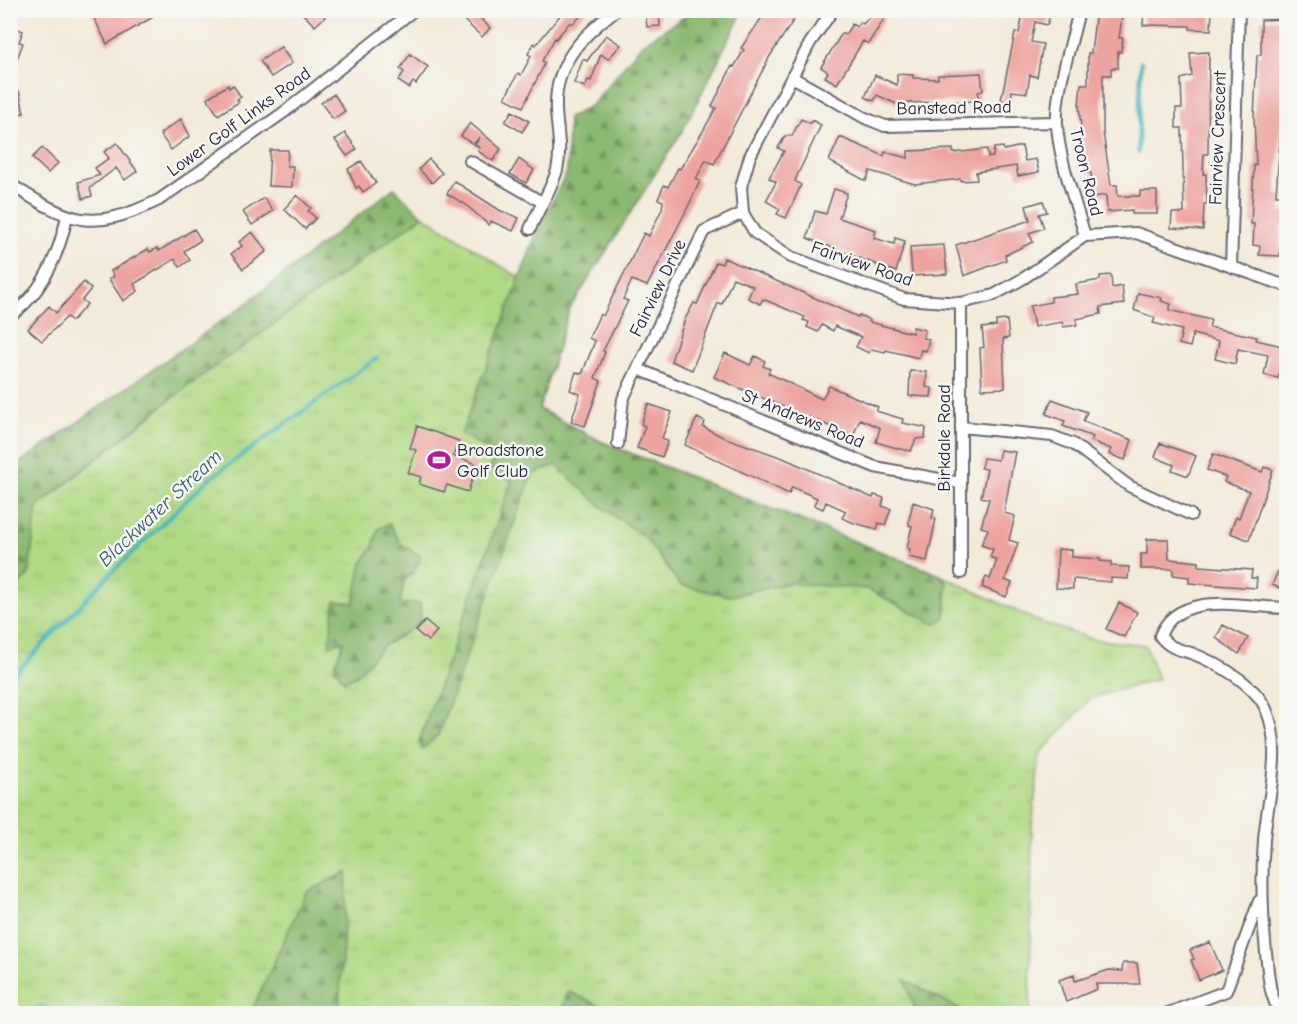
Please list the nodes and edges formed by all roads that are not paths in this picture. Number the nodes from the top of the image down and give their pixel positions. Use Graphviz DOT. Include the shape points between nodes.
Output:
graph roads {
  1 [pos="414,10"];
  2 [pos="616,10"];
  3 [pos="833,10"];
  4 [pos="1079,10"];
  5 [pos="1239,10"];
  6 [pos="792,77"];
  7 [pos="1057,122"];
  8 [pos="470,161"];
  9 [pos="10,184"];
  10 [pos="542,202"];
  11 [pos="743,213"];
  12 [pos="67,216"];
  13 [pos="530,229"];
  14 [pos="1085,236"];
  15 [pos="1231,267"];
  16 [pos="1287,286"];
  17 [pos="961,303"];
  18 [pos="10,316"];
  19 [pos="638,369"];
  20 [pos="961,427"];
  21 [pos="618,444"];
  22 [pos="960,483"];
  23 [pos="1191,515"];
  24 [pos="962,573"];
  25 [pos="1287,608"];
  26 [pos="1260,898"];
  27 [pos="1166,1014"];
  28 [pos="1281,1014"];
  1 -- 12 [label="street, Lower Golf Links Road" via="290,108 159,200 113,218 87,221"];
  2 -- 10 [label="street" via="587,32 564,66 556,109 560,127 557,170"];
  3 -- 6 [label="street"];
  4 -- 7 [label="street, Troon Road"];
  5 -- 15 [label="street, Fairview Crescent"];
  6 -- 7 [label="street, Banstead Road" via="885,126"];
  6 -- 11 [label="street" via="750,156 741,187"];
  7 -- 14 [label="street, Troon Road" via="1061,151"];
  8 -- 10 [label="street"];
  9 -- 12 [label="street, Lower Golf Links Road"];
  10 -- 13 [label="street"];
  11 -- 17 [label="street, Fairview Road" via="755,233 791,257 904,299"];
  11 -- 19 [label="street, Fairview Drive" via="704,231"];
  12 -- 18 [label="street" via="41,288 28,304"];
  14 -- 15 [label="street" via="1136,232"];
  14 -- 17 [label="street, Fairview Road" via="994,295"];
  15 -- 16 [label="street"];
  17 -- 20 [label="street, Birkdale Road"];
  19 -- 21 [label="street, Fairview Drive" via="623,399"];
  19 -- 22 [label="street, St Andrews Road" via="875,467"];
  20 -- 22 [label="street, Birkdale Road"];
  20 -- 23 [label="street" via="1052,436 1073,444 1129,486"];
  22 -- 24 [label="street, Birkdale Road"];
  25 -- 26 [label="street" via="1191,607 1172,617 1160,636 1172,648 1192,654 1240,680 1266,708 1274,758"];
  26 -- 27 [label="street" via="1226,992"];
  26 -- 28 [label="street" via="1271,998"];
}
